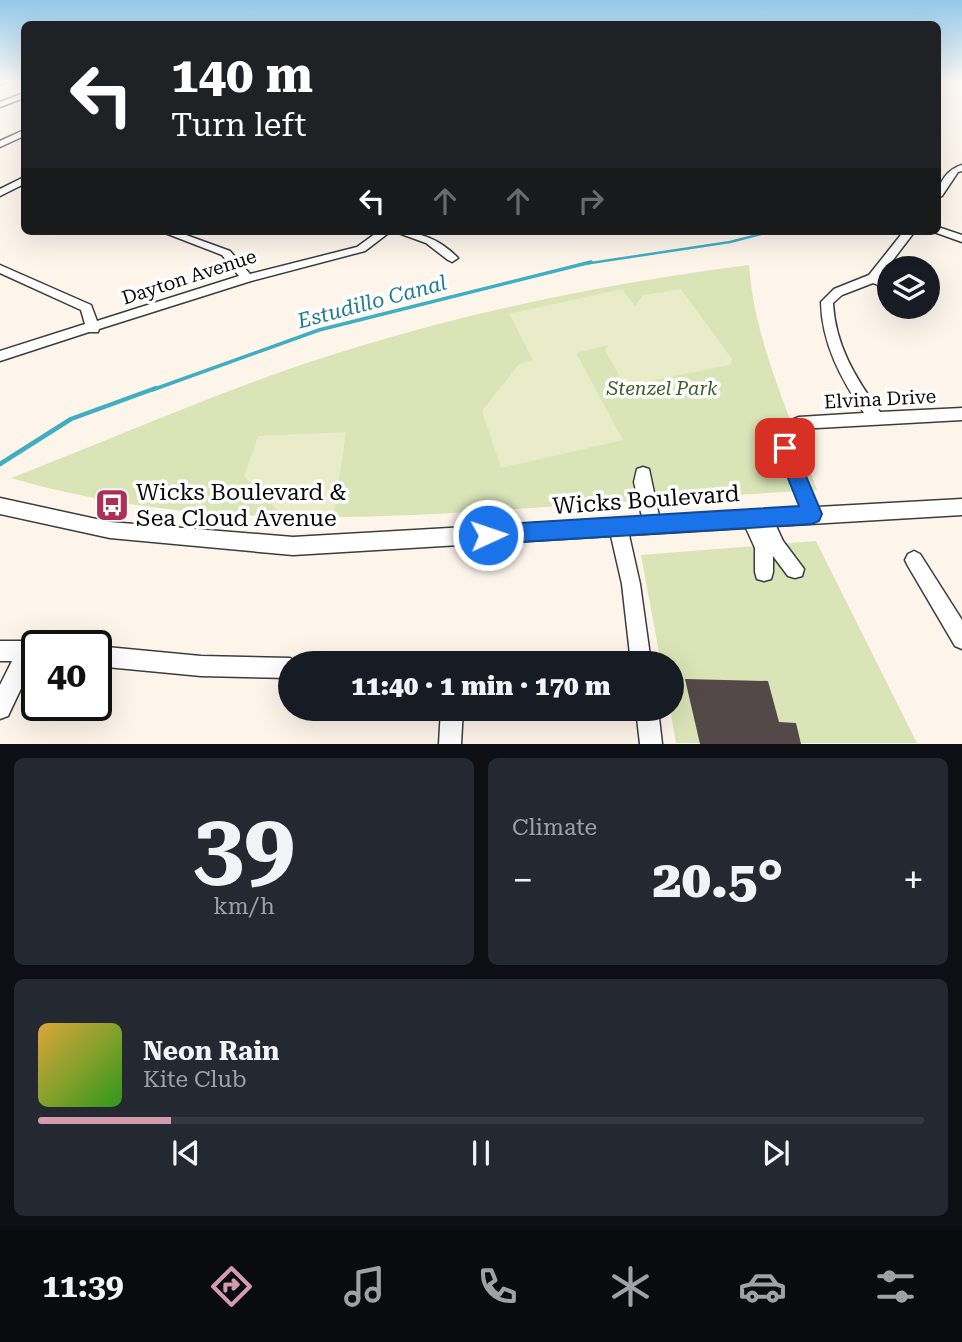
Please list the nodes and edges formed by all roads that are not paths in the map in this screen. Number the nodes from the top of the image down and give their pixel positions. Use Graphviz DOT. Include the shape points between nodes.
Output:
graph roads {
  1 [pos="0,131"];
  2 [pos="21,135"];
  3 [pos="21,135"];
  4 [pos="0,144"];
  5 [pos="962,168"];
  6 [pos="21,182"];
  7 [pos="941,190"];
  8 [pos="0,193"];
  9 [pos="941,231"];
  10 [pos="176,235"];
  11 [pos="380,235"];
  12 [pos="410,235"];
  13 [pos="908,235"];
  14 [pos="962,239"];
  15 [pos="452,258"];
  16 [pos="0,269"];
  17 [pos="247,278"];
  18 [pos="873,278"];
  19 [pos="877,280"];
  20 [pos="93,329"];
  21 [pos="0,356"];
  22 [pos="962,414"];
  23 [pos="876,419"];
  24 [pos="799,423"];
  25 [pos="785,448"];
  26 [pos="643,474"];
  27 [pos="0,506"];
  28 [pos="962,507"];
  29 [pos="812,514"];
  30 [pos="757,518"];
  31 [pos="652,524"];
  32 [pos="618,527"];
  33 [pos="914,561"];
  34 [pos="795,569"];
  35 [pos="764,572"];
  36 [pos="955,617"];
  37 [pos="962,639"];
  38 [pos="0,651"];
  39 [pos="21,651"];
  40 [pos="639,651"];
  41 [pos="112,658"];
  42 [pos="278,668"];
  43 [pos="21,671"];
  44 [pos="0,708"];
  45 [pos="451,721"];
  46 [pos="648,721"];
  47 [pos="450,744"];
  48 [pos="651,744"];
  1 -- 2 [label="street"];
  3 -- 4 [label="street"];
  5 -- 7 [label="street" via="955,170"];
  6 -- 8 [label="street"];
  9 -- 14 [label="street"];
  10 -- 17 [label="street" via="226,253"];
  11 -- 17 [label="street, Dayton Avenue" via="361,249"];
  12 -- 15 [label="street" via="430,241"];
  13 -- 18 [label="street"];
  16 -- 20 [label="street" via="87,308"];
  17 -- 20 [label="street, Dayton Avenue"];
  18 -- 19 [label="street"];
  18 -- 23 [label="street" via="838,292 827,302 826,319 852,384"];
  20 -- 21 [label="street, Dayton Avenue"];
  22 -- 23 [label="street, Elvina Drive"];
  23 -- 24 [label="street, Elvina Drive"];
  25 -- 29 [label="street"];
  26 -- 31 [label="street"];
  27 -- 32 [label="street, Wicks Boulevard" via="110,530 293,546"];
  28 -- 29 [label="street, Wicks Boulevard"];
  29 -- 30 [label="street, Wicks Boulevard"];
  30 -- 31 [label="street, Wicks Boulevard"];
  30 -- 34 [label="street"];
  30 -- 35 [label="street"];
  31 -- 32 [label="street, Wicks Boulevard"];
  32 -- 40 [label="street"];
  33 -- 36 [label="street"];
  36 -- 37 [label="street"];
  38 -- 39 [label="street"];
  41 -- 42 [label="street"];
  43 -- 44 [label="street"];
  45 -- 47 [label="street"];
  46 -- 48 [label="street"];
}
